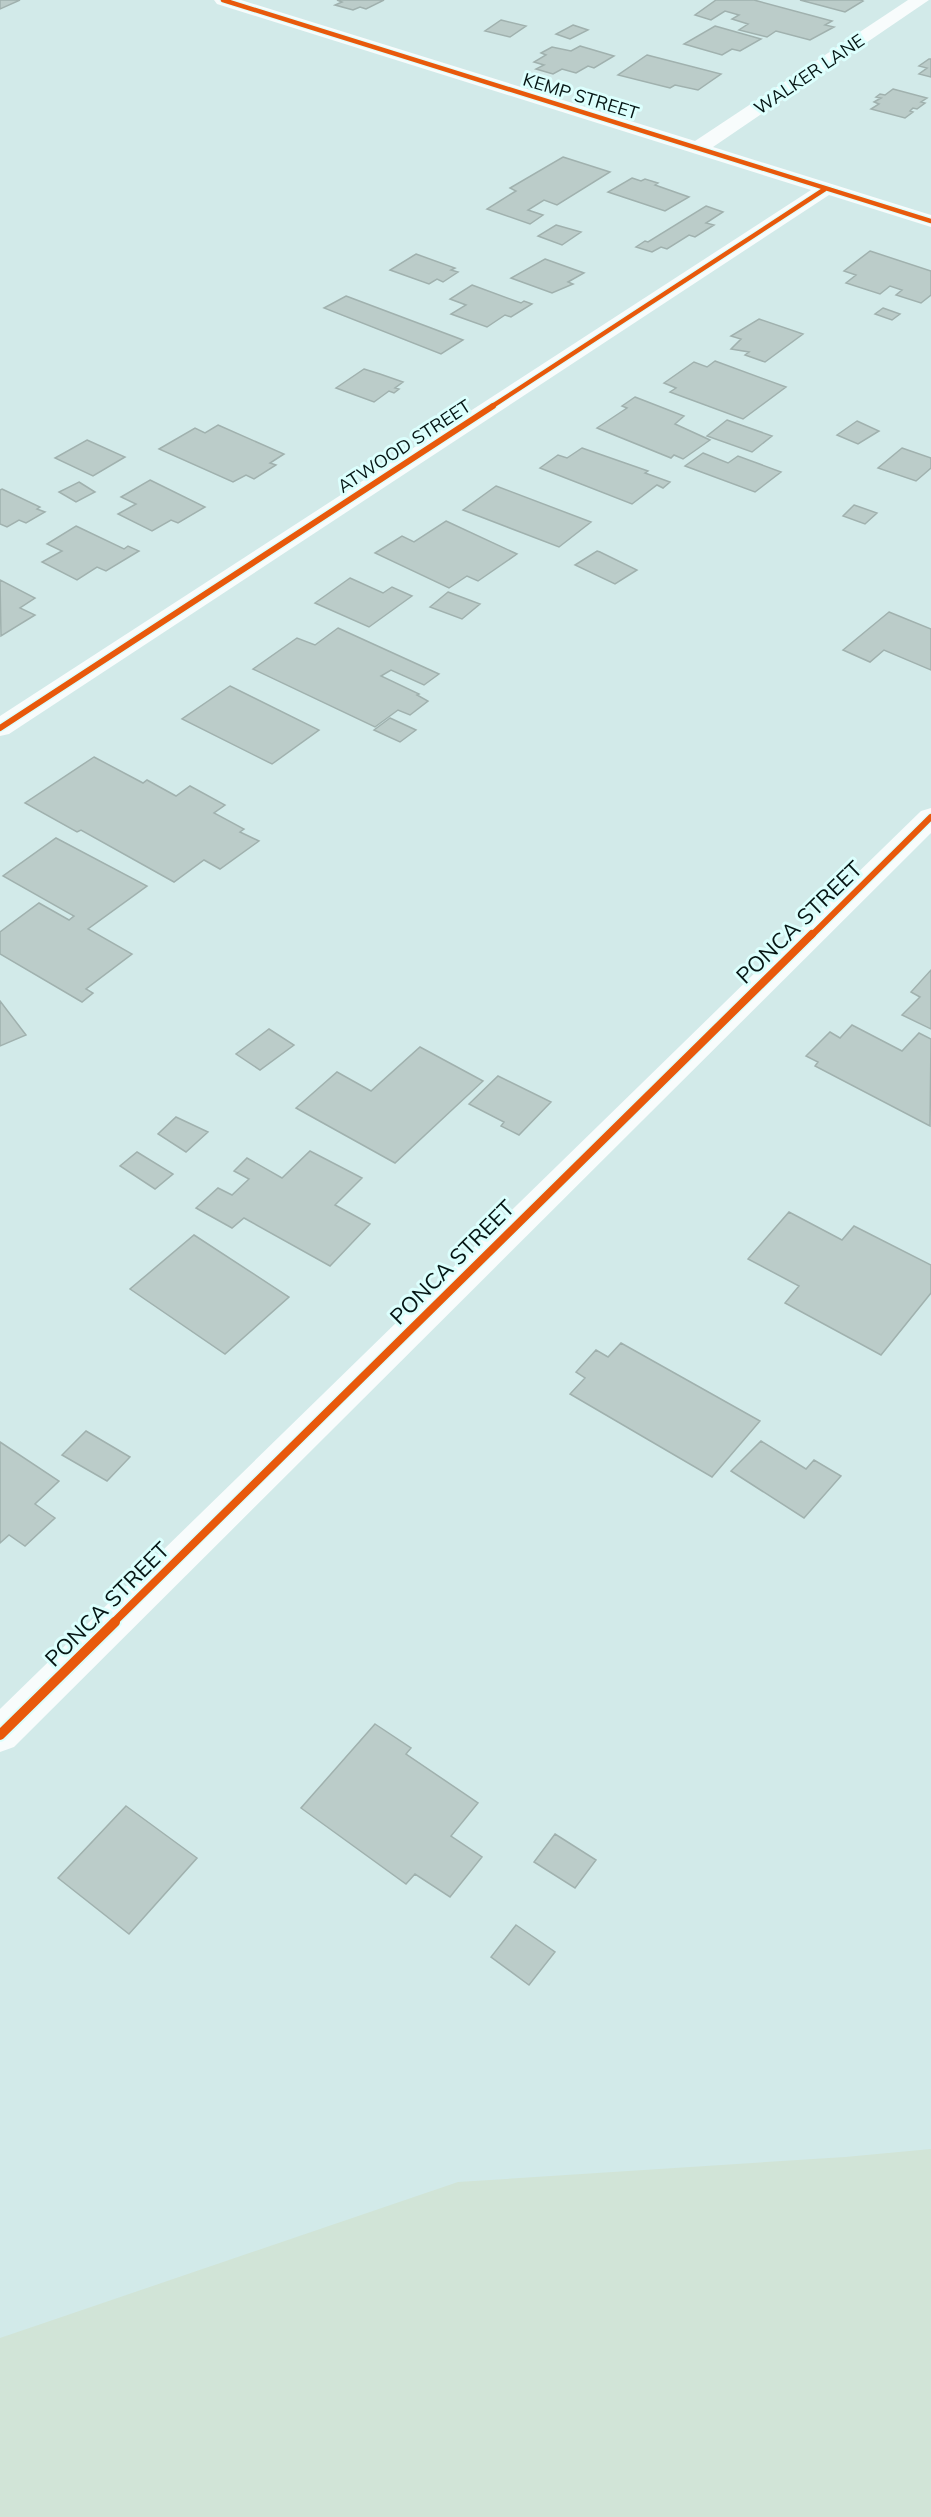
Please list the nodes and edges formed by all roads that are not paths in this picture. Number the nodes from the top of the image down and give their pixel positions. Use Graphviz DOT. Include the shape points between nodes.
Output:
graph roads {
  1 [pos="223,0"];
  2 [pos="920,0"];
  3 [pos="698,148"];
  4 [pos="825,189"];
  5 [pos="931,221"];
  6 [pos="0,728"];
  7 [pos="931,817"];
  8 [pos="0,1736"];
  1 -- 3 [label="street, KEMP STREET"];
  2 -- 3 [label="street, WALKER LANE"];
  3 -- 4 [label="street, KEMP STREET"];
  4 -- 5 [label="street, KEMP STREET"];
  4 -- 6 [label="street, ATWOOD STREET"];
  7 -- 8 [label="street, PONCA STREET"];
}
